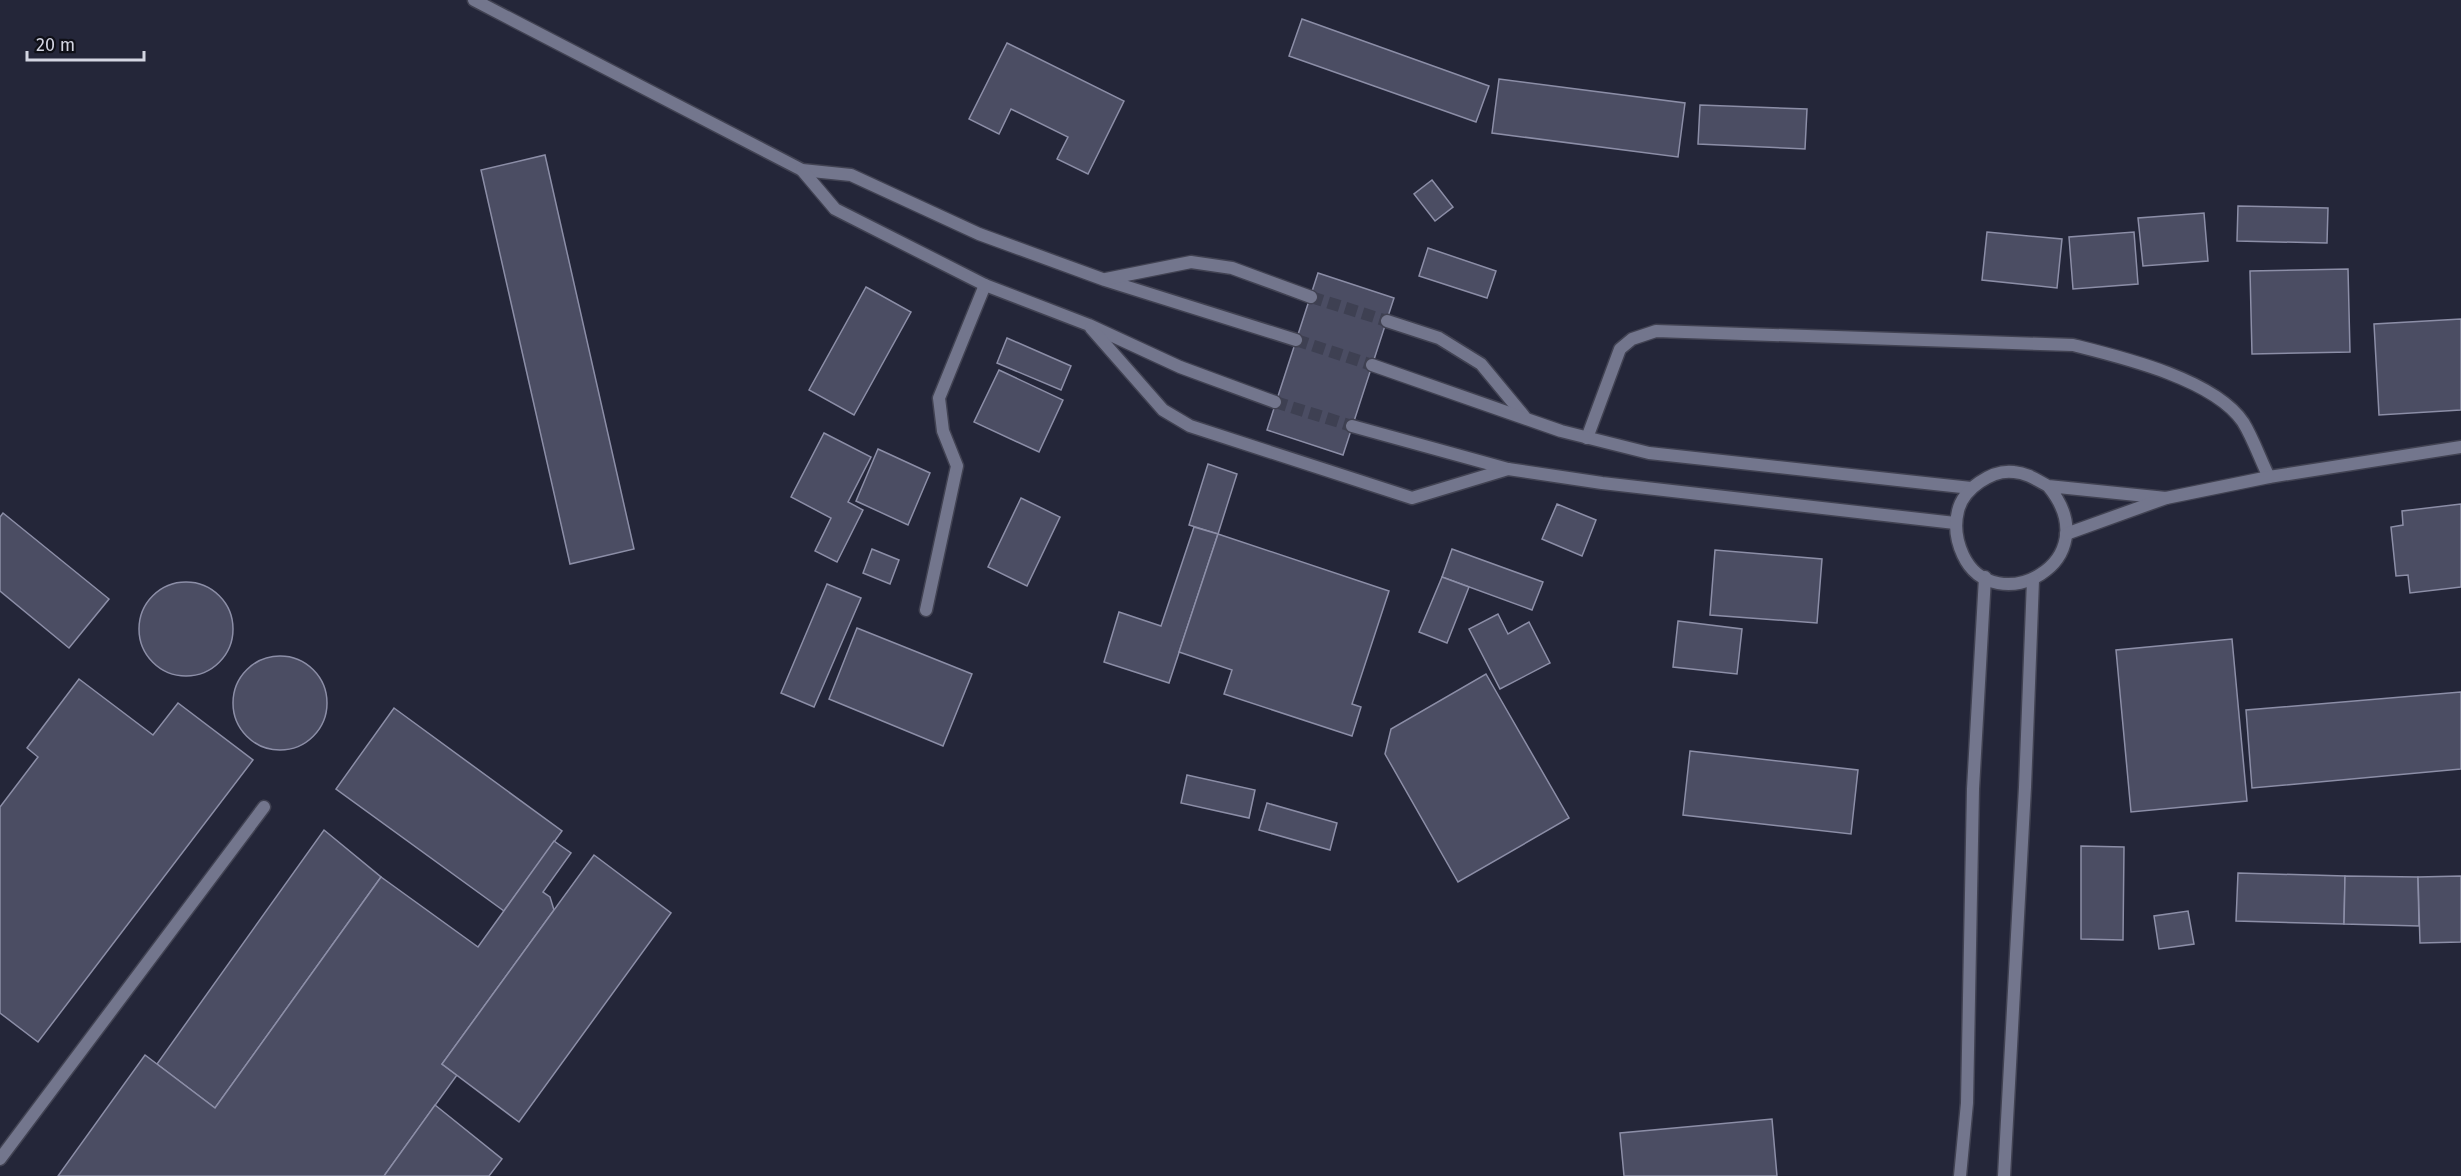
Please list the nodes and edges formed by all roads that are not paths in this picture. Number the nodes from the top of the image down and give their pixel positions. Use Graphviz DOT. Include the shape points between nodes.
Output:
graph roads {
  1 [pos="474,0"];
  2 [pos="802,170"];
  3 [pos="1105,280"];
  4 [pos="985,285"];
  5 [pos="1311,297"];
  6 [pos="1387,321"];
  7 [pos="1089,325"];
  8 [pos="1296,340"];
  9 [pos="1372,365"];
  10 [pos="1275,402"];
  11 [pos="1525,417"];
  12 [pos="1352,426"];
  13 [pos="1587,438"];
  14 [pos="2461,447"];
  15 [pos="1509,469"];
  16 [pos="2269,477"];
  17 [pos="2048,486"];
  18 [pos="1971,488"];
  19 [pos="2166,498"];
  20 [pos="1955,523"];
  21 [pos="2066,534"];
  22 [pos="1984,577"];
  23 [pos="2033,580"];
  24 [pos="926,610"];
  25 [pos="264,807"];
  26 [pos="0,1159"];
  27 [pos="1960,1176"];
  28 [pos="2004,1176"];
  1 -- 2 [label="street"];
  2 -- 3 [label="street" via="851,175 979,234"];
  2 -- 4 [label="street" via="835,209"];
  3 -- 5 [label="street" via="1191,262 1232,268"];
  3 -- 8 [label="street"];
  4 -- 7 [label="street"];
  4 -- 24 [label="street" via="939,398 943,431 957,466"];
  6 -- 11 [label="street" via="1439,338 1481,364"];
  7 -- 10 [label="street" via="1180,367"];
  7 -- 15 [label="street" via="1163,410 1191,426 1412,498"];
  9 -- 11 [label="street"];
  11 -- 13 [label="street"];
  12 -- 15 [label="street"];
  13 -- 16 [label="street" via="1620,349 1632,339 1656,331 2073,345 2128,359 2225,402 2243,422"];
  13 -- 18 [label="street" via="1649,453"];
  14 -- 16 [label="street"];
  15 -- 20 [label="street"];
  16 -- 19 [label="street"];
  17 -- 18 [label="street" via="2013,471 1993,475"];
  17 -- 19 [label="street"];
  17 -- 21 [label="street" via="2065,515"];
  18 -- 20 [label="street" via="1959,504"];
  19 -- 21 [label="street"];
  20 -- 22 [label="street" via="1957,543 1965,561"];
  21 -- 23 [label="street" via="2061,553 2050,569"];
  22 -- 23 [label="street" via="2009,584"];
  22 -- 27 [label="street" via="1973,789 1967,1102"];
  23 -- 28 [label="street"];
  25 -- 26 [label="street"];
}
